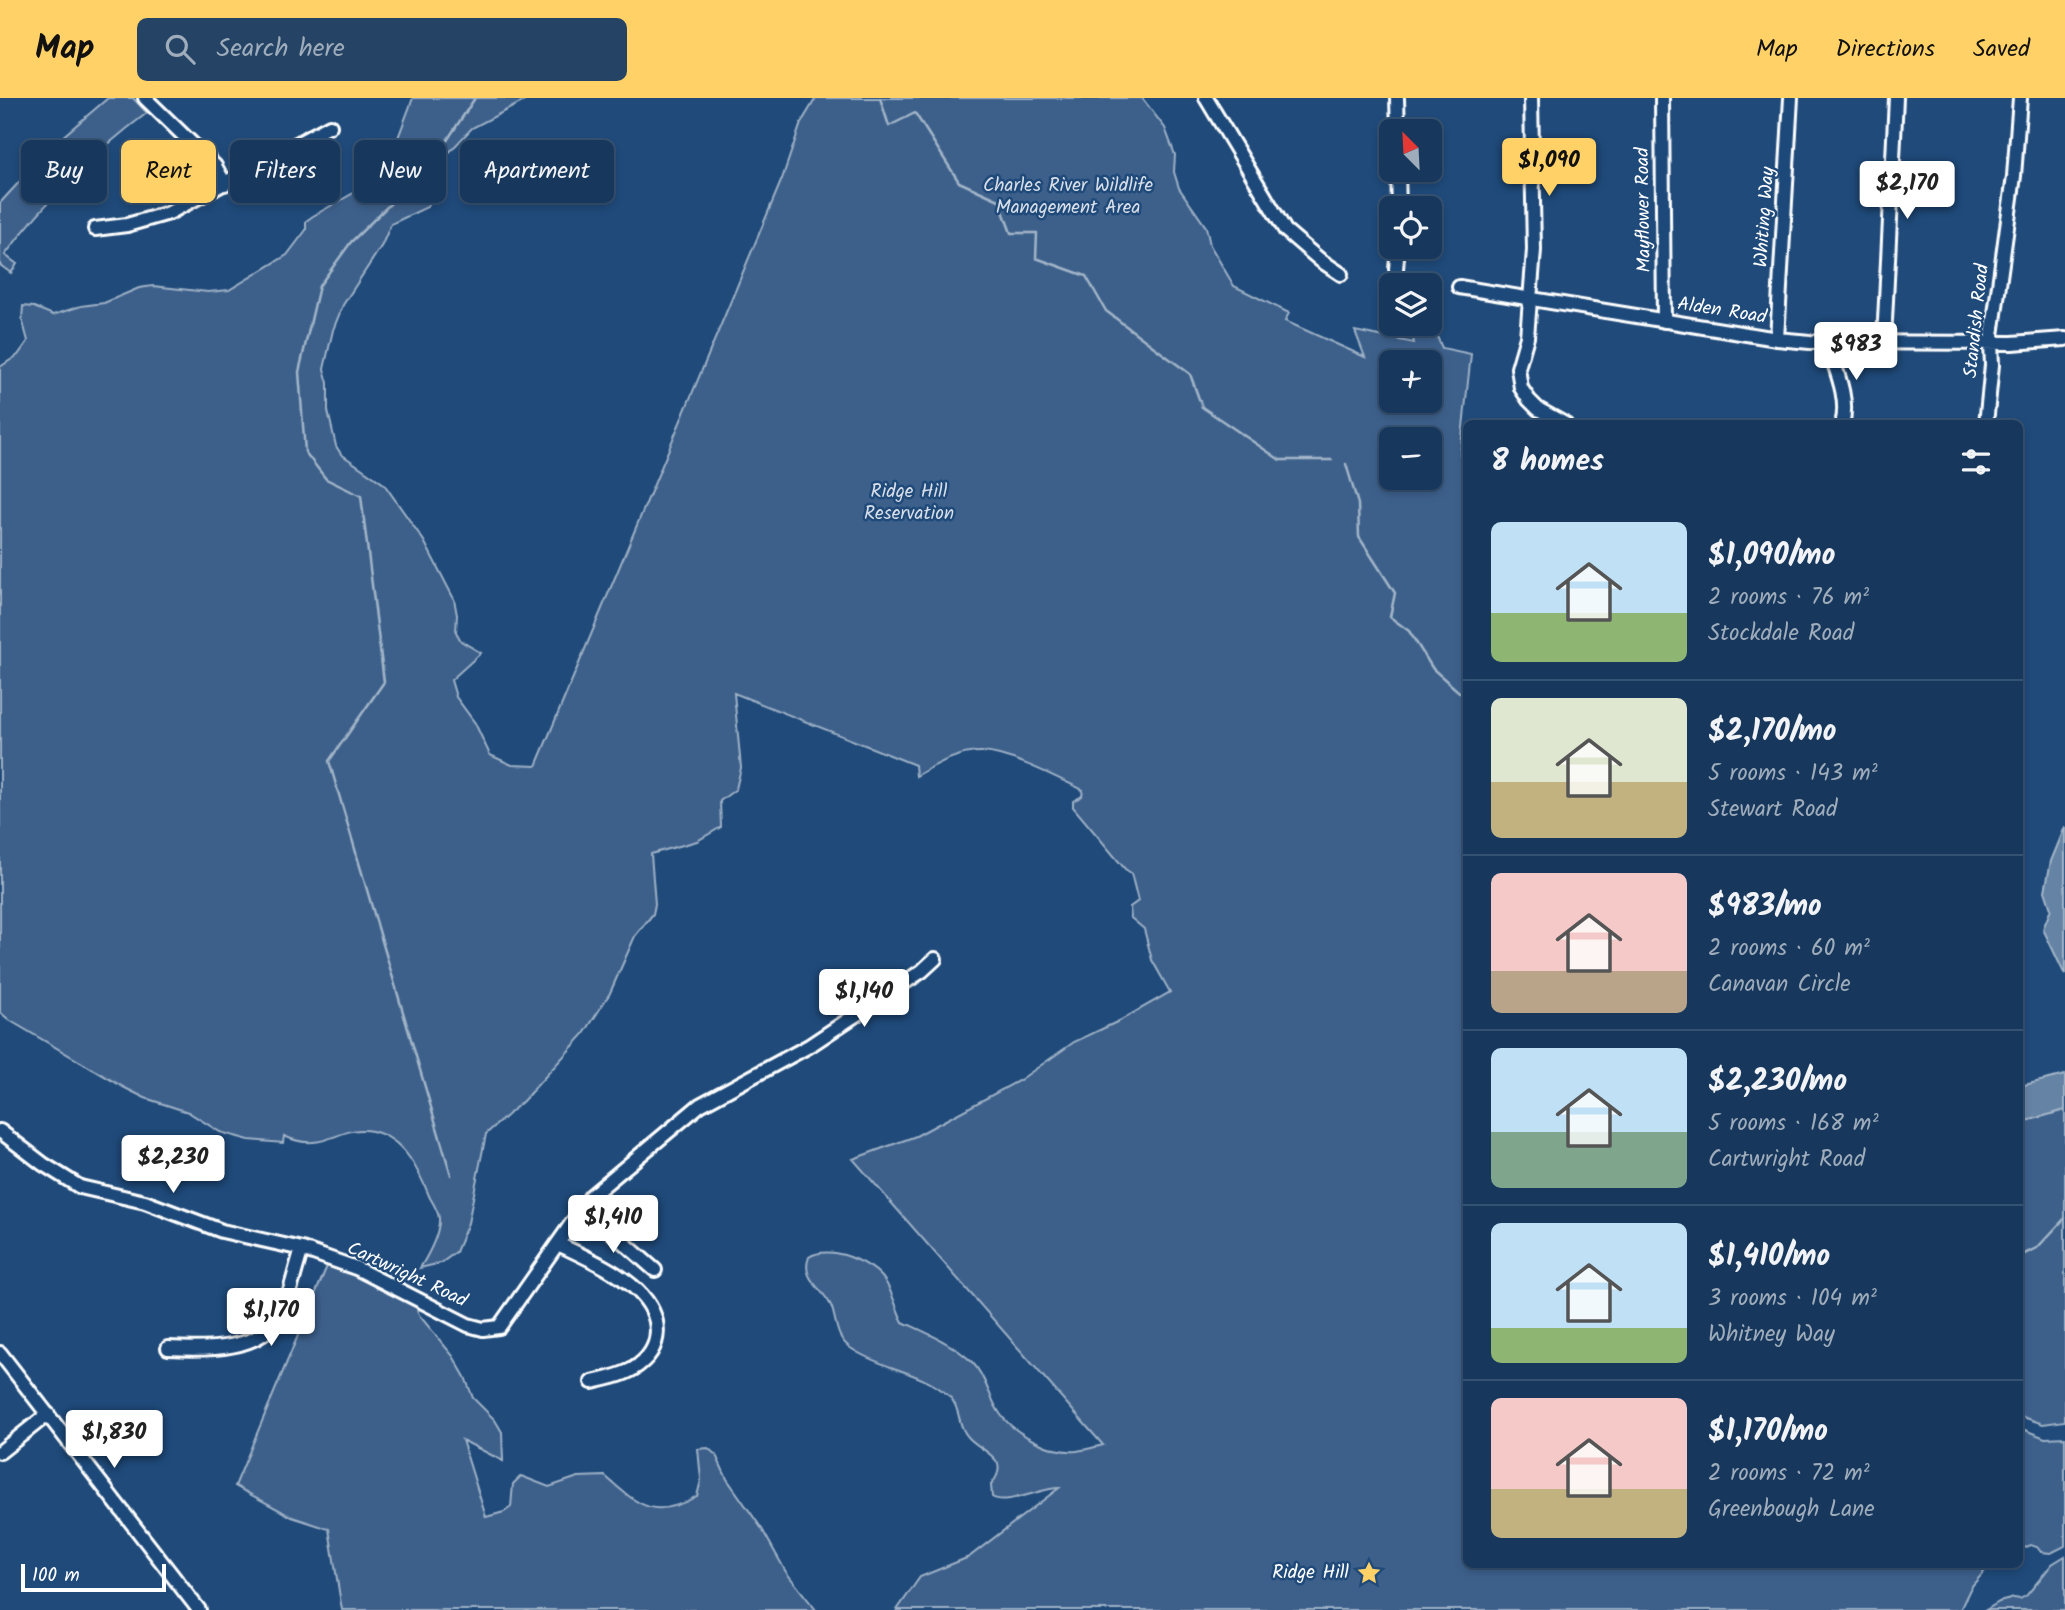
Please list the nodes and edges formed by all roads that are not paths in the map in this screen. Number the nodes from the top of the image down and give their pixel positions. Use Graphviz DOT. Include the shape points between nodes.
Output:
graph roads {
  1 [pos="145,98"];
  2 [pos="1206,98"];
  3 [pos="1397,98"];
  4 [pos="1531,98"];
  5 [pos="1662,98"];
  6 [pos="1791,98"];
  7 [pos="1896,98"];
  8 [pos="2020,98"];
  9 [pos="1398,119"];
  10 [pos="330,126"];
  11 [pos="225,184"];
  12 [pos="95,229"];
  13 [pos="1397,259"];
  14 [pos="1396,269"];
  15 [pos="1341,274"];
  16 [pos="1459,287"];
  17 [pos="1530,297"];
  18 [pos="1664,321"];
  19 [pos="1777,339"];
  20 [pos="2065,339"];
  21 [pos="1884,341"];
  22 [pos="1827,342"];
  23 [pos="1991,343"];
  24 [pos="1559,420"];
  25 [pos="1843,420"];
  26 [pos="1986,420"];
  27 [pos="935,959"];
  28 [pos="0,1131"];
  29 [pos="583,1208"];
  30 [pos="558,1244"];
  31 [pos="302,1249"];
  32 [pos="654,1270"];
  33 [pos="168,1348"];
  34 [pos="0,1353"];
  35 [pos="592,1382"];
  36 [pos="48,1414"];
  37 [pos="0,1452"];
  38 [pos="199,1610"];
  1 -- 11 [label="street" via="215,166"];
  2 -- 15 [label="street" via="1285,230"];
  3 -- 9 [label="street"];
  4 -- 17 [label="street" via="1534,250"];
  5 -- 18 [label="street, Mayflower Road"];
  6 -- 19 [label="street, Whiting Way"];
  7 -- 21 [label="street"];
  8 -- 23 [label="street, Standish Road"];
  10 -- 11 [label="street"];
  11 -- 12 [label="street" via="161,216"];
  13 -- 14 [label="street"];
  16 -- 17 [label="street, Alden Road"];
  17 -- 18 [label="street, Alden Road"];
  17 -- 24 [label="street" via="1527,337 1518,368 1521,388 1538,409"];
  18 -- 19 [label="street, Alden Road"];
  19 -- 22 [label="street, Alden Road"];
  20 -- 23 [label="street, Alden Road"];
  21 -- 22 [label="street, Alden Road"];
  21 -- 23 [label="street, Alden Road"];
  22 -- 25 [label="street" via="1843,396"];
  23 -- 26 [label="street, Standish Road"];
  27 -- 29 [label="street, Cartwright Road" via="809,1046 700,1105"];
  28 -- 31 [label="street, Cartwright Road" via="80,1187 145,1202 222,1231"];
  29 -- 30 [label="street, Cartwright Road"];
  29 -- 32 [label="street"];
  30 -- 31 [label="street, Cartwright Road" via="499,1327 483,1329 381,1279"];
  30 -- 35 [label="street" via="595,1261 637,1290 658,1322 650,1356 619,1376"];
  31 -- 33 [label="street" via="282,1312 260,1335 206,1349"];
  34 -- 36 [label="street"];
  36 -- 37 [label="street"];
  36 -- 38 [label="street"];
}
